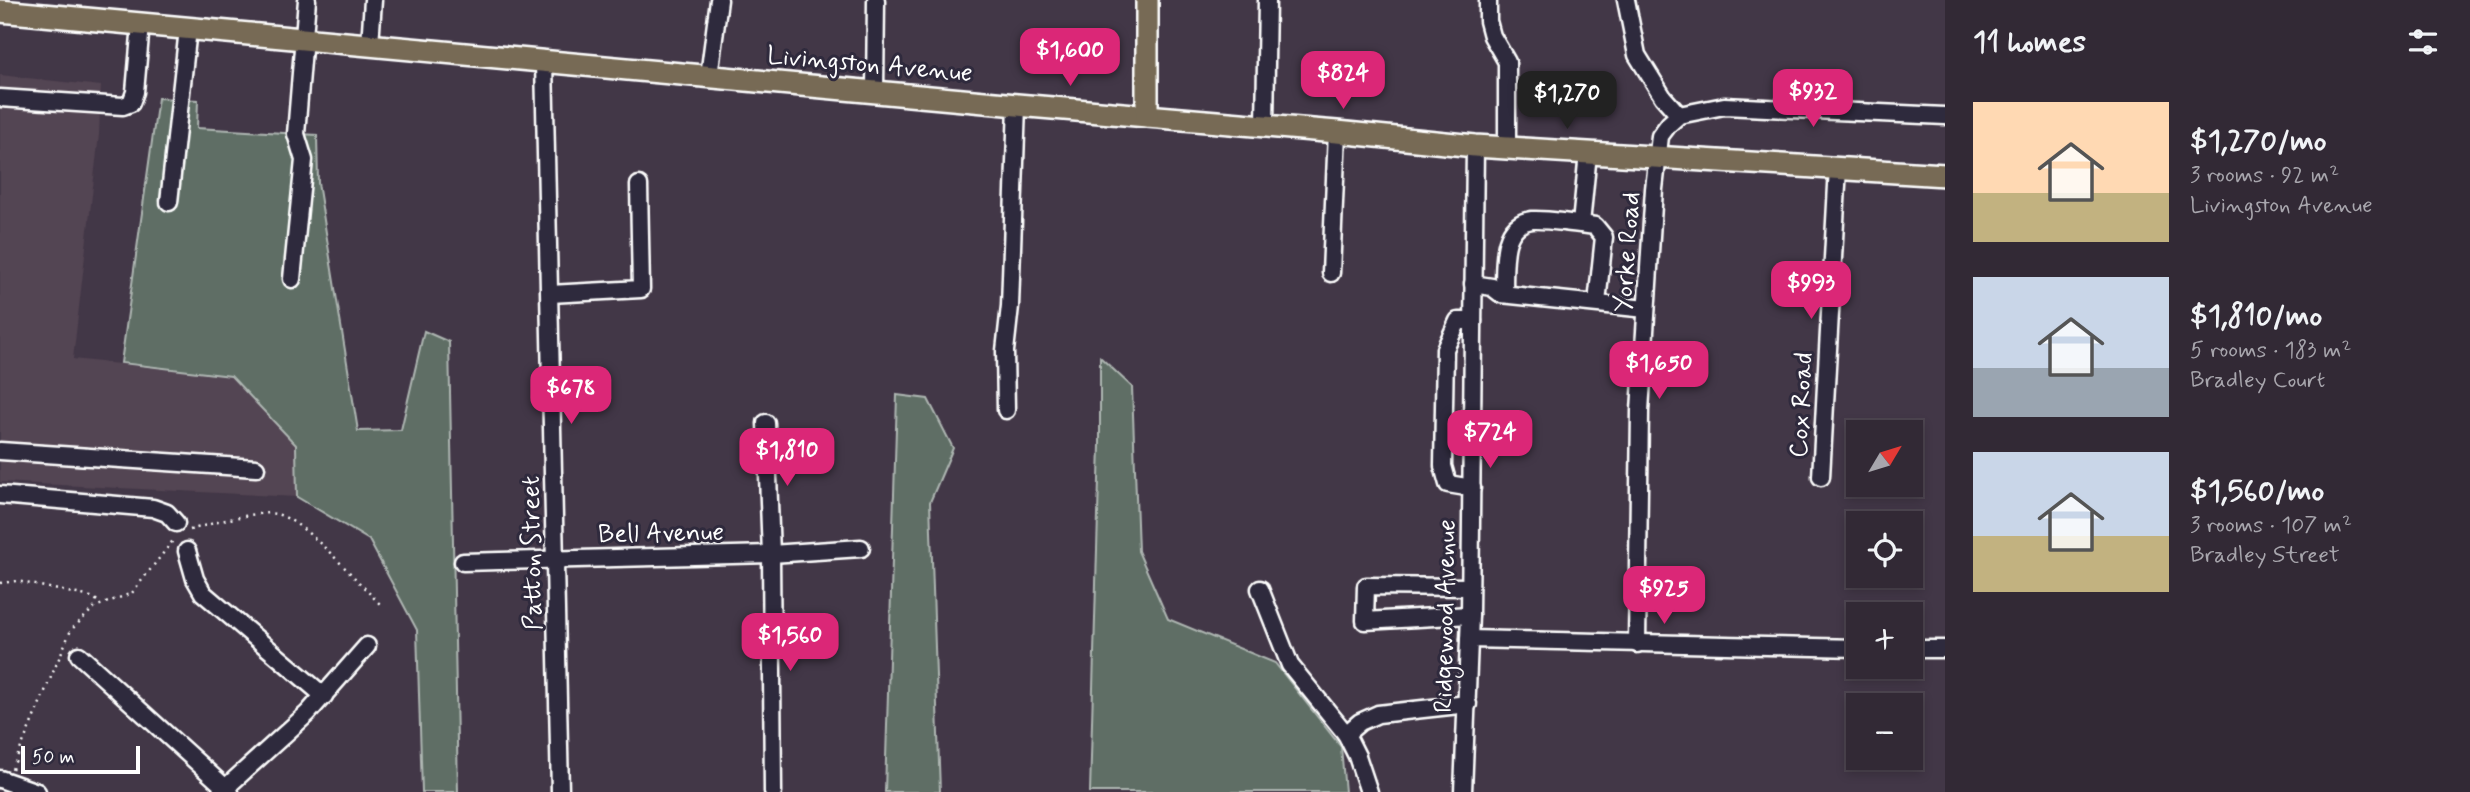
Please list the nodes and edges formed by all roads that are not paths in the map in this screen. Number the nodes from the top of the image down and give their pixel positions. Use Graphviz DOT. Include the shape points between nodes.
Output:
graph roads {
  1 [pos="307,0"];
  2 [pos="373,0"];
  3 [pos="719,0"];
  4 [pos="876,0"];
  5 [pos="1147,0"];
  6 [pos="1267,0"];
  7 [pos="1488,0"];
  8 [pos="1626,0"];
  9 [pos="45,8"];
  10 [pos="0,11"];
  11 [pos="141,24"];
  12 [pos="188,29"];
  13 [pos="305,39"];
  14 [pos="370,46"];
  15 [pos="544,62"];
  16 [pos="709,76"];
  17 [pos="876,91"];
  18 [pos="0,98"];
  19 [pos="1017,105"];
  20 [pos="1147,116"];
  21 [pos="1679,116"];
  22 [pos="1945,116"];
  23 [pos="1265,125"];
  24 [pos="1337,132"];
  25 [pos="1475,146"];
  26 [pos="1507,149"];
  27 [pos="1588,153"];
  28 [pos="1657,157"];
  29 [pos="1838,167"];
  30 [pos="1945,175"];
  31 [pos="639,185"];
  32 [pos="169,202"];
  33 [pos="1581,224"];
  34 [pos="1331,273"];
  35 [pos="292,279"];
  36 [pos="1473,292"];
  37 [pos="550,294"];
  38 [pos="1502,294"];
  39 [pos="1597,303"];
  40 [pos="1646,309"];
  41 [pos="1473,321"];
  42 [pos="1006,410"];
  43 [pos="766,424"];
  44 [pos="0,451"];
  45 [pos="256,468"];
  46 [pos="1821,477"];
  47 [pos="1472,488"];
  48 [pos="0,495"];
  49 [pos="181,529"];
  50 [pos="861,548"];
  51 [pos="187,551"];
  52 [pos="771,554"];
  53 [pos="556,559"];
  54 [pos="463,562"];
  55 [pos="1469,587"];
  56 [pos="1260,589"];
  57 [pos="1470,615"];
  58 [pos="1469,639"];
  59 [pos="1637,644"];
  60 [pos="367,646"];
  61 [pos="1846,648"];
  62 [pos="1923,649"];
  63 [pos="1945,649"];
  64 [pos="79,655"];
  65 [pos="324,696"];
  66 [pos="1468,704"];
  67 [pos="1346,734"];
  68 [pos="3,780"];
  69 [pos="27,790"];
  70 [pos="226,791"];
  71 [pos="560,792"];
  72 [pos="773,792"];
  73 [pos="1369,792"];
  74 [pos="1463,792"];
  1 -- 13 [label="street"];
  2 -- 14 [label="street"];
  3 -- 16 [label="street"];
  4 -- 17 [label="street"];
  5 -- 20 [label="main road"];
  6 -- 23 [label="street"];
  7 -- 26 [label="street" via="1492,36 1507,62"];
  8 -- 21 [label="street" via="1637,55"];
  9 -- 10 [label="main road, Livingston Avenue"];
  9 -- 11 [label="main road, Livingston Avenue"];
  11 -- 12 [label="main road, Livingston Avenue"];
  11 -- 18 [label="street" via="131,103"];
  12 -- 13 [label="main road, Livingston Avenue"];
  12 -- 32 [label="street"];
  13 -- 14 [label="main road, Livingston Avenue"];
  13 -- 35 [label="street" via="296,134 304,160"];
  14 -- 15 [label="main road, Livingston Avenue"];
  15 -- 16 [label="main road, Livingston Avenue"];
  15 -- 37 [label="street, Patton Street"];
  16 -- 17 [label="main road, Livingston Avenue"];
  17 -- 19 [label="main road, Livingston Avenue"];
  19 -- 20 [label="main road, Livingston Avenue"];
  19 -- 42 [label="street"];
  20 -- 23 [label="main road, Livingston Avenue"];
  21 -- 22 [label="street" via="1724,106"];
  21 -- 28 [label="street, Yorke Road" via="1660,136"];
  23 -- 24 [label="main road, Livingston Avenue"];
  24 -- 25 [label="main road, Livingston Avenue"];
  24 -- 34 [label="street"];
  25 -- 26 [label="main road, Livingston Avenue"];
  25 -- 36 [label="street, Ridgewood Avenue"];
  26 -- 27 [label="main road, Livingston Avenue"];
  27 -- 28 [label="main road, Livingston Avenue"];
  27 -- 33 [label="street"];
  28 -- 29 [label="main road, Livingston Avenue"];
  28 -- 40 [label="street, Yorke Road"];
  29 -- 30 [label="main road, Livingston Avenue"];
  29 -- 46 [label="street, Cox Road"];
  31 -- 37 [label="street" via="641,289"];
  33 -- 38 [label="street" via="1531,220 1516,226 1508,236"];
  33 -- 39 [label="street" via="1595,226 1604,237"];
  36 -- 38 [label="street" via="1490,299"];
  36 -- 41 [label="street, Ridgewood Avenue"];
  37 -- 53 [label="street, Patton Street"];
  38 -- 39 [label="street"];
  39 -- 40 [label="street"];
  40 -- 59 [label="street, Yorke Road"];
  41 -- 47 [label="street, Ridgewood Avenue"];
  41 -- 47 [label="street" via="1458,321 1445,349 1443,466 1448,485"];
  43 -- 52 [label="street"];
  44 -- 45 [label="street"];
  47 -- 55 [label="street, Ridgewood Avenue"];
  48 -- 49 [label="street" via="153,508 167,513"];
  50 -- 52 [label="street, Bell Avenue"];
  51 -- 65 [label="street" via="203,593"];
  52 -- 53 [label="street, Bell Avenue"];
  52 -- 72 [label="street"];
  53 -- 54 [label="street, Bell Avenue"];
  53 -- 71 [label="street, Patton Street"];
  55 -- 57 [label="street, Ridgewood Avenue"];
  55 -- 57 [label="street" via="1366,586 1365,621"];
  56 -- 67 [label="street" via="1290,665"];
  57 -- 58 [label="street, Ridgewood Avenue"];
  58 -- 59 [label="street"];
  58 -- 66 [label="street, Ridgewood Avenue"];
  59 -- 61 [label="street"];
  60 -- 65 [label="street"];
  62 -- 63 [label="street"];
  64 -- 70 [label="street"];
  65 -- 70 [label="street"];
  66 -- 67 [label="street" via="1378,714"];
  66 -- 74 [label="street, Ridgewood Avenue"];
  67 -- 73 [label="street"];
  68 -- 69 [label="street"];
}
